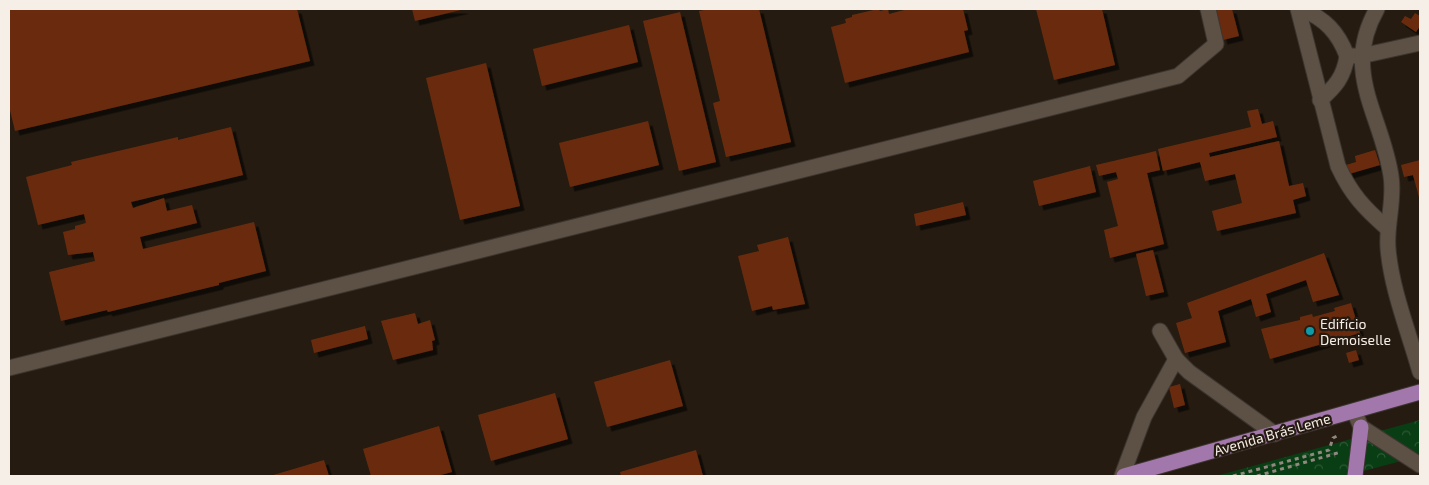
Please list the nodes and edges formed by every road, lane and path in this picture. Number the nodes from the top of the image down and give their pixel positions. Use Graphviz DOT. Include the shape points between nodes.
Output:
graph roads {
  1 [pos="1208,9"];
  2 [pos="1300,9"];
  3 [pos="1380,10"];
  4 [pos="1420,43"];
  5 [pos="1354,56"];
  6 [pos="1320,100"];
  7 [pos="1387,228"];
  8 [pos="1160,331"];
  9 [pos="1176,359"];
  10 [pos="9,368"];
  11 [pos="1420,372"];
  12 [pos="1420,392"];
  13 [pos="1358,421"];
  14 [pos="1275,434"];
  15 [pos="1420,465"];
  16 [pos="1124,476"];
  17 [pos="1233,476"];
  18 [pos="1355,476"];
  1 -- 10 [label="street" via="1216,44 1178,76"];
  2 -- 5 [label="street" via="1327,23"];
  2 -- 6 [label="street"];
  3 -- 5 [label="street"];
  4 -- 5 [label="street"];
  5 -- 6 [label="street" via="1336,87"];
  5 -- 7 [label="street" via="1391,177 1392,202"];
  6 -- 7 [label="street" via="1338,166 1350,191"];
  7 -- 11 [label="street" via="1390,265"];
  8 -- 9 [label="street"];
  9 -- 14 [label="street" via="1188,372"];
  9 -- 16 [label="street" via="1144,417"];
  12 -- 13 [label="main road, Avenida Brás Leme"];
  13 -- 14 [label="main road, Avenida Brás Leme"];
  13 -- 15 [label="street"];
  13 -- 17 [label="path" via="1333,438 1329,450"];
  13 -- 18 [label="main road"];
  14 -- 16 [label="main road, Avenida Brás Leme"];
}
